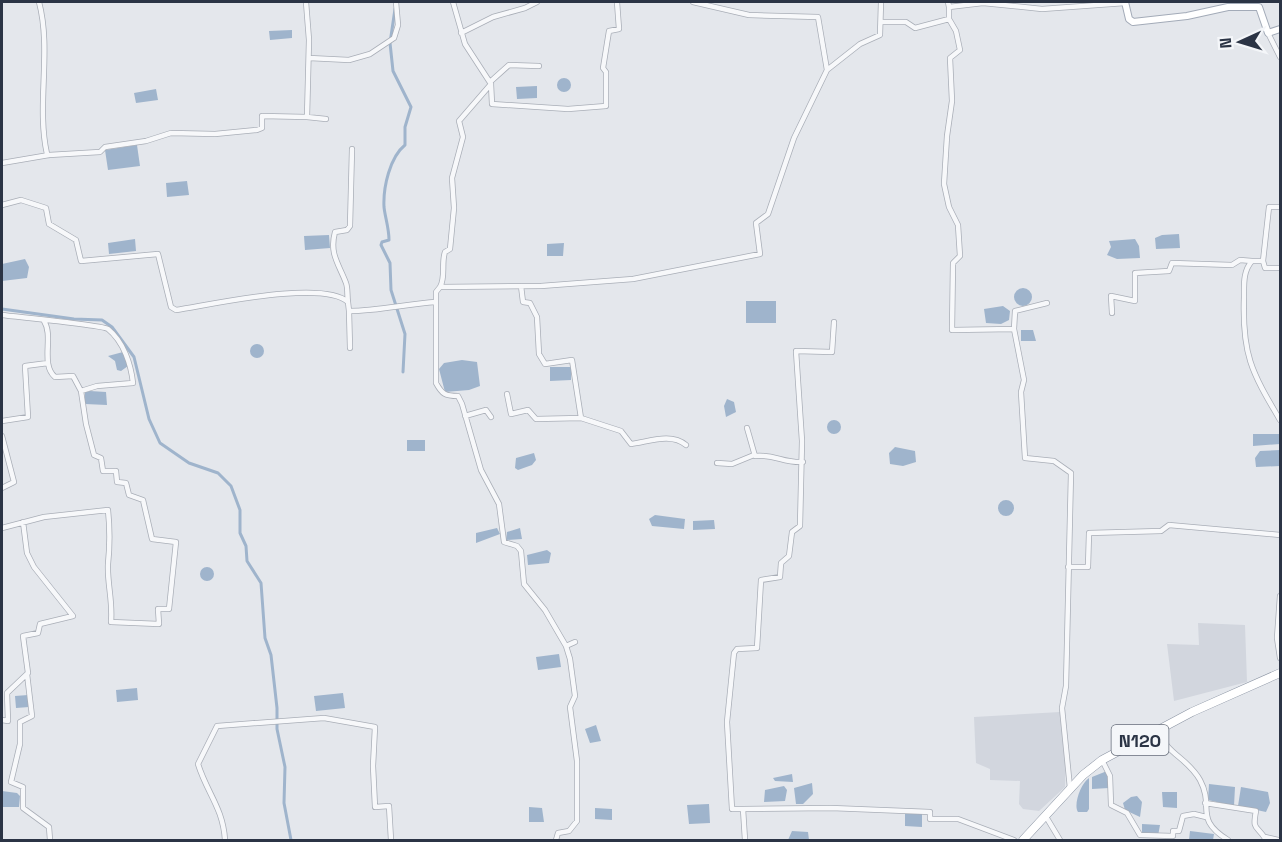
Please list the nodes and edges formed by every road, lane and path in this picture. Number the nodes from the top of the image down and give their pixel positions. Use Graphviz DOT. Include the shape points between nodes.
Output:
graph roads {
  1 [pos="39,2"];
  2 [pos="306,2"];
  3 [pos="396,2"];
  4 [pos="453,2"];
  5 [pos="537,2"];
  6 [pos="617,2"];
  7 [pos="693,2"];
  8 [pos="881,2"];
  9 [pos="1125,2"];
  10 [pos="948,4"];
  11 [pos="949,19"];
  12 [pos="882,22"];
  13 [pos="1281,29"];
  14 [pos="461,33"];
  15 [pos="1268,33"];
  16 [pos="1281,57"];
  17 [pos="309,58"];
  18 [pos="539,66"];
  19 [pos="827,70"];
  20 [pos="490,83"];
  21 [pos="307,117"];
  22 [pos="326,119"];
  23 [pos="352,149"];
  24 [pos="49,155"];
  25 [pos="2,163"];
  26 [pos="2,205"];
  27 [pos="1281,207"];
  28 [pos="1252,261"];
  29 [pos="1263,261"];
  30 [pos="1281,268"];
  31 [pos="521,286"];
  32 [pos="440,287"];
  33 [pos="348,302"];
  34 [pos="436,302"];
  35 [pos="1047,303"];
  36 [pos="349,311"];
  37 [pos="1112,313"];
  38 [pos="2,315"];
  39 [pos="44,321"];
  40 [pos="834,322"];
  41 [pos="1014,329"];
  42 [pos="350,348"];
  43 [pos="48,363"];
  44 [pos="81,391"];
  45 [pos="507,394"];
  46 [pos="465,416"];
  47 [pos="491,417"];
  48 [pos="581,418"];
  49 [pos="1281,420"];
  50 [pos="2,421"];
  51 [pos="747,428"];
  52 [pos="2,435"];
  53 [pos="686,445"];
  54 [pos="754,455"];
  55 [pos="803,462"];
  56 [pos="717,463"];
  57 [pos="2,488"];
  58 [pos="23,522"];
  59 [pos="2,528"];
  60 [pos="1281,535"];
  61 [pos="1068,567"];
  62 [pos="1281,596"];
  63 [pos="575,642"];
  64 [pos="566,646"];
  65 [pos="1281,658"];
  66 [pos="1281,673"];
  67 [pos="27,674"];
  68 [pos="2,720"];
  69 [pos="1158,730"];
  70 [pos="1102,760"];
  71 [pos="1071,790"];
  72 [pos="1205,802"];
  73 [pos="743,809"];
  74 [pos="1045,815"];
  75 [pos="1206,817"];
  76 [pos="1265,839"];
  77 [pos="50,840"];
  78 [pos="225,840"];
  79 [pos="391,840"];
  80 [pos="556,840"];
  81 [pos="745,840"];
  82 [pos="1014,840"];
  83 [pos="1023,840"];
  84 [pos="1060,840"];
  85 [pos="1228,840"];
  86 [pos="1278,840"];
  1 -- 24 [label="street" via="42,125"];
  2 -- 17 [label="street"];
  3 -- 17 [label="street" via="398,25 394,38 370,54 349,60"];
  4 -- 14 [label="street"];
  5 -- 14 [label="street"];
  6 -- 20 [label="street" via="619,29 608,32 603,68 605,107 558,109 492,104"];
  7 -- 19 [label="street" via="748,15 818,17"];
  8 -- 12 [label="street"];
  9 -- 10 [label="street" via="1042,9"];
  9 -- 15 [label="main road" via="1133,22 1257,6"];
  10 -- 11 [label="street"];
  11 -- 12 [label="street" via="915,28 906,22"];
  11 -- 41 [label="street" via="960,50 950,58 952,101 944,184 958,225 960,256 953,263 952,330"];
  12 -- 19 [label="street" via="880,35 860,44"];
  13 -- 15 [label="main road"];
  14 -- 20 [label="street"];
  15 -- 16 [label="street"];
  17 -- 21 [label="street"];
  18 -- 20 [label="street" via="509,65"];
  19 -- 31 [label="street" via="794,138 768,214 756,223 760,254 633,279"];
  20 -- 32 [label="street" via="459,121 463,137 452,178 450,249 443,258"];
  21 -- 22 [label="street"];
  21 -- 24 [label="street" via="262,116 262,128 257,130 171,133 105,147 100,152"];
  23 -- 33 [label="street" via="350,226 336,232 334,239 335,260 347,284"];
  24 -- 25 [label="street"];
  26 -- 33 [label="street" via="21,200 46,208 49,224 76,240 81,261 158,254 171,307 176,310 260,295 334,294"];
  27 -- 29 [label="street" via="1269,207"];
  28 -- 29 [label="street"];
  28 -- 37 [label="street" via="1240,260 1232,265 1172,263 1169,271 1135,273 1135,302 1111,296"];
  28 -- 49 [label="street" via="1244,278 1242,329 1247,355 1260,386"];
  29 -- 30 [label="street" via="1265,268"];
  31 -- 32 [label="street"];
  31 -- 48 [label="street" via="523,302 530,303 537,317 539,354 544,364 573,360"];
  32 -- 34 [label="street"];
  33 -- 36 [label="street"];
  34 -- 36 [label="street"];
  34 -- 46 [label="street" via="436,383 446,396 458,396"];
  35 -- 41 [label="street" via="1015,311"];
  36 -- 42 [label="street"];
  38 -- 39 [label="street"];
  39 -- 43 [label="street"];
  39 -- 44 [label="street" via="98,324 109,330 131,361 134,383"];
  40 -- 55 [label="street" via="832,352 796,351"];
  41 -- 61 [label="street" via="1024,380 1021,392 1025,458 1054,461 1071,471"];
  43 -- 44 [label="street" via="51,374 59,378 73,376"];
  43 -- 50 [label="street" via="25,366 28,417"];
  44 -- 58 [label="street" via="88,434 94,455 101,458 103,471 116,471 117,482 126,483 129,495 143,500 152,539 176,542 169,609 158,609 159,624 111,622 108,510"];
  45 -- 48 [label="street" via="512,414 528,410 536,420"];
  46 -- 47 [label="street" via="486,410"];
  46 -- 64 [label="street" via="481,470 499,504 504,542 521,550 524,584"];
  48 -- 53 [label="street" via="621,431 631,444 677,439"];
  51 -- 54 [label="street"];
  52 -- 57 [label="street" via="14,482"];
  54 -- 55 [label="street"];
  54 -- 56 [label="street" via="732,464"];
  55 -- 73 [label="street" via="800,526 792,532 789,556 781,562 780,577 761,580 757,648 737,649 735,653 727,751 732,809"];
  58 -- 59 [label="street"];
  58 -- 67 [label="street" via="27,553 34,567 73,616 40,624 38,633 23,636"];
  60 -- 61 [label="street" via="1169,525 1161,531 1089,533 1088,567"];
  61 -- 71 [label="street" via="1066,686 1062,708"];
  62 -- 65 [label="street" via="1277,638"];
  63 -- 64 [label="street"];
  64 -- 80 [label="street" via="575,696 570,707 577,761 577,821 568,831 558,834"];
  66 -- 69 [label="highway, N120"];
  67 -- 68 [label="street" via="7,693 8,721"];
  67 -- 77 [label="street" via="32,716 21,722 11,782 24,787 23,808 49,827"];
  69 -- 70 [label="highway, N120"];
  69 -- 72 [label="street" via="1164,746 1198,777 1205,790"];
  70 -- 71 [label="highway, N120"];
  70 -- 75 [label="street" via="1110,776 1111,805 1127,813 1140,836 1173,836 1173,831 1179,831 1183,816"];
  71 -- 74 [label="highway, N120"];
  72 -- 75 [label="street"];
  72 -- 76 [label="street" via="1256,811 1252,821"];
  73 -- 81 [label="street"];
  73 -- 82 [label="street" via="930,812 930,819 958,819"];
  74 -- 83 [label="highway, N120"];
  74 -- 84 [label="street"];
  75 -- 85 [label="street" via="1212,830"];
  76 -- 86 [label="street"];
  78 -- 79 [label="street" via="219,806 198,764 218,726 324,718 375,727 375,807 389,806"];
}
